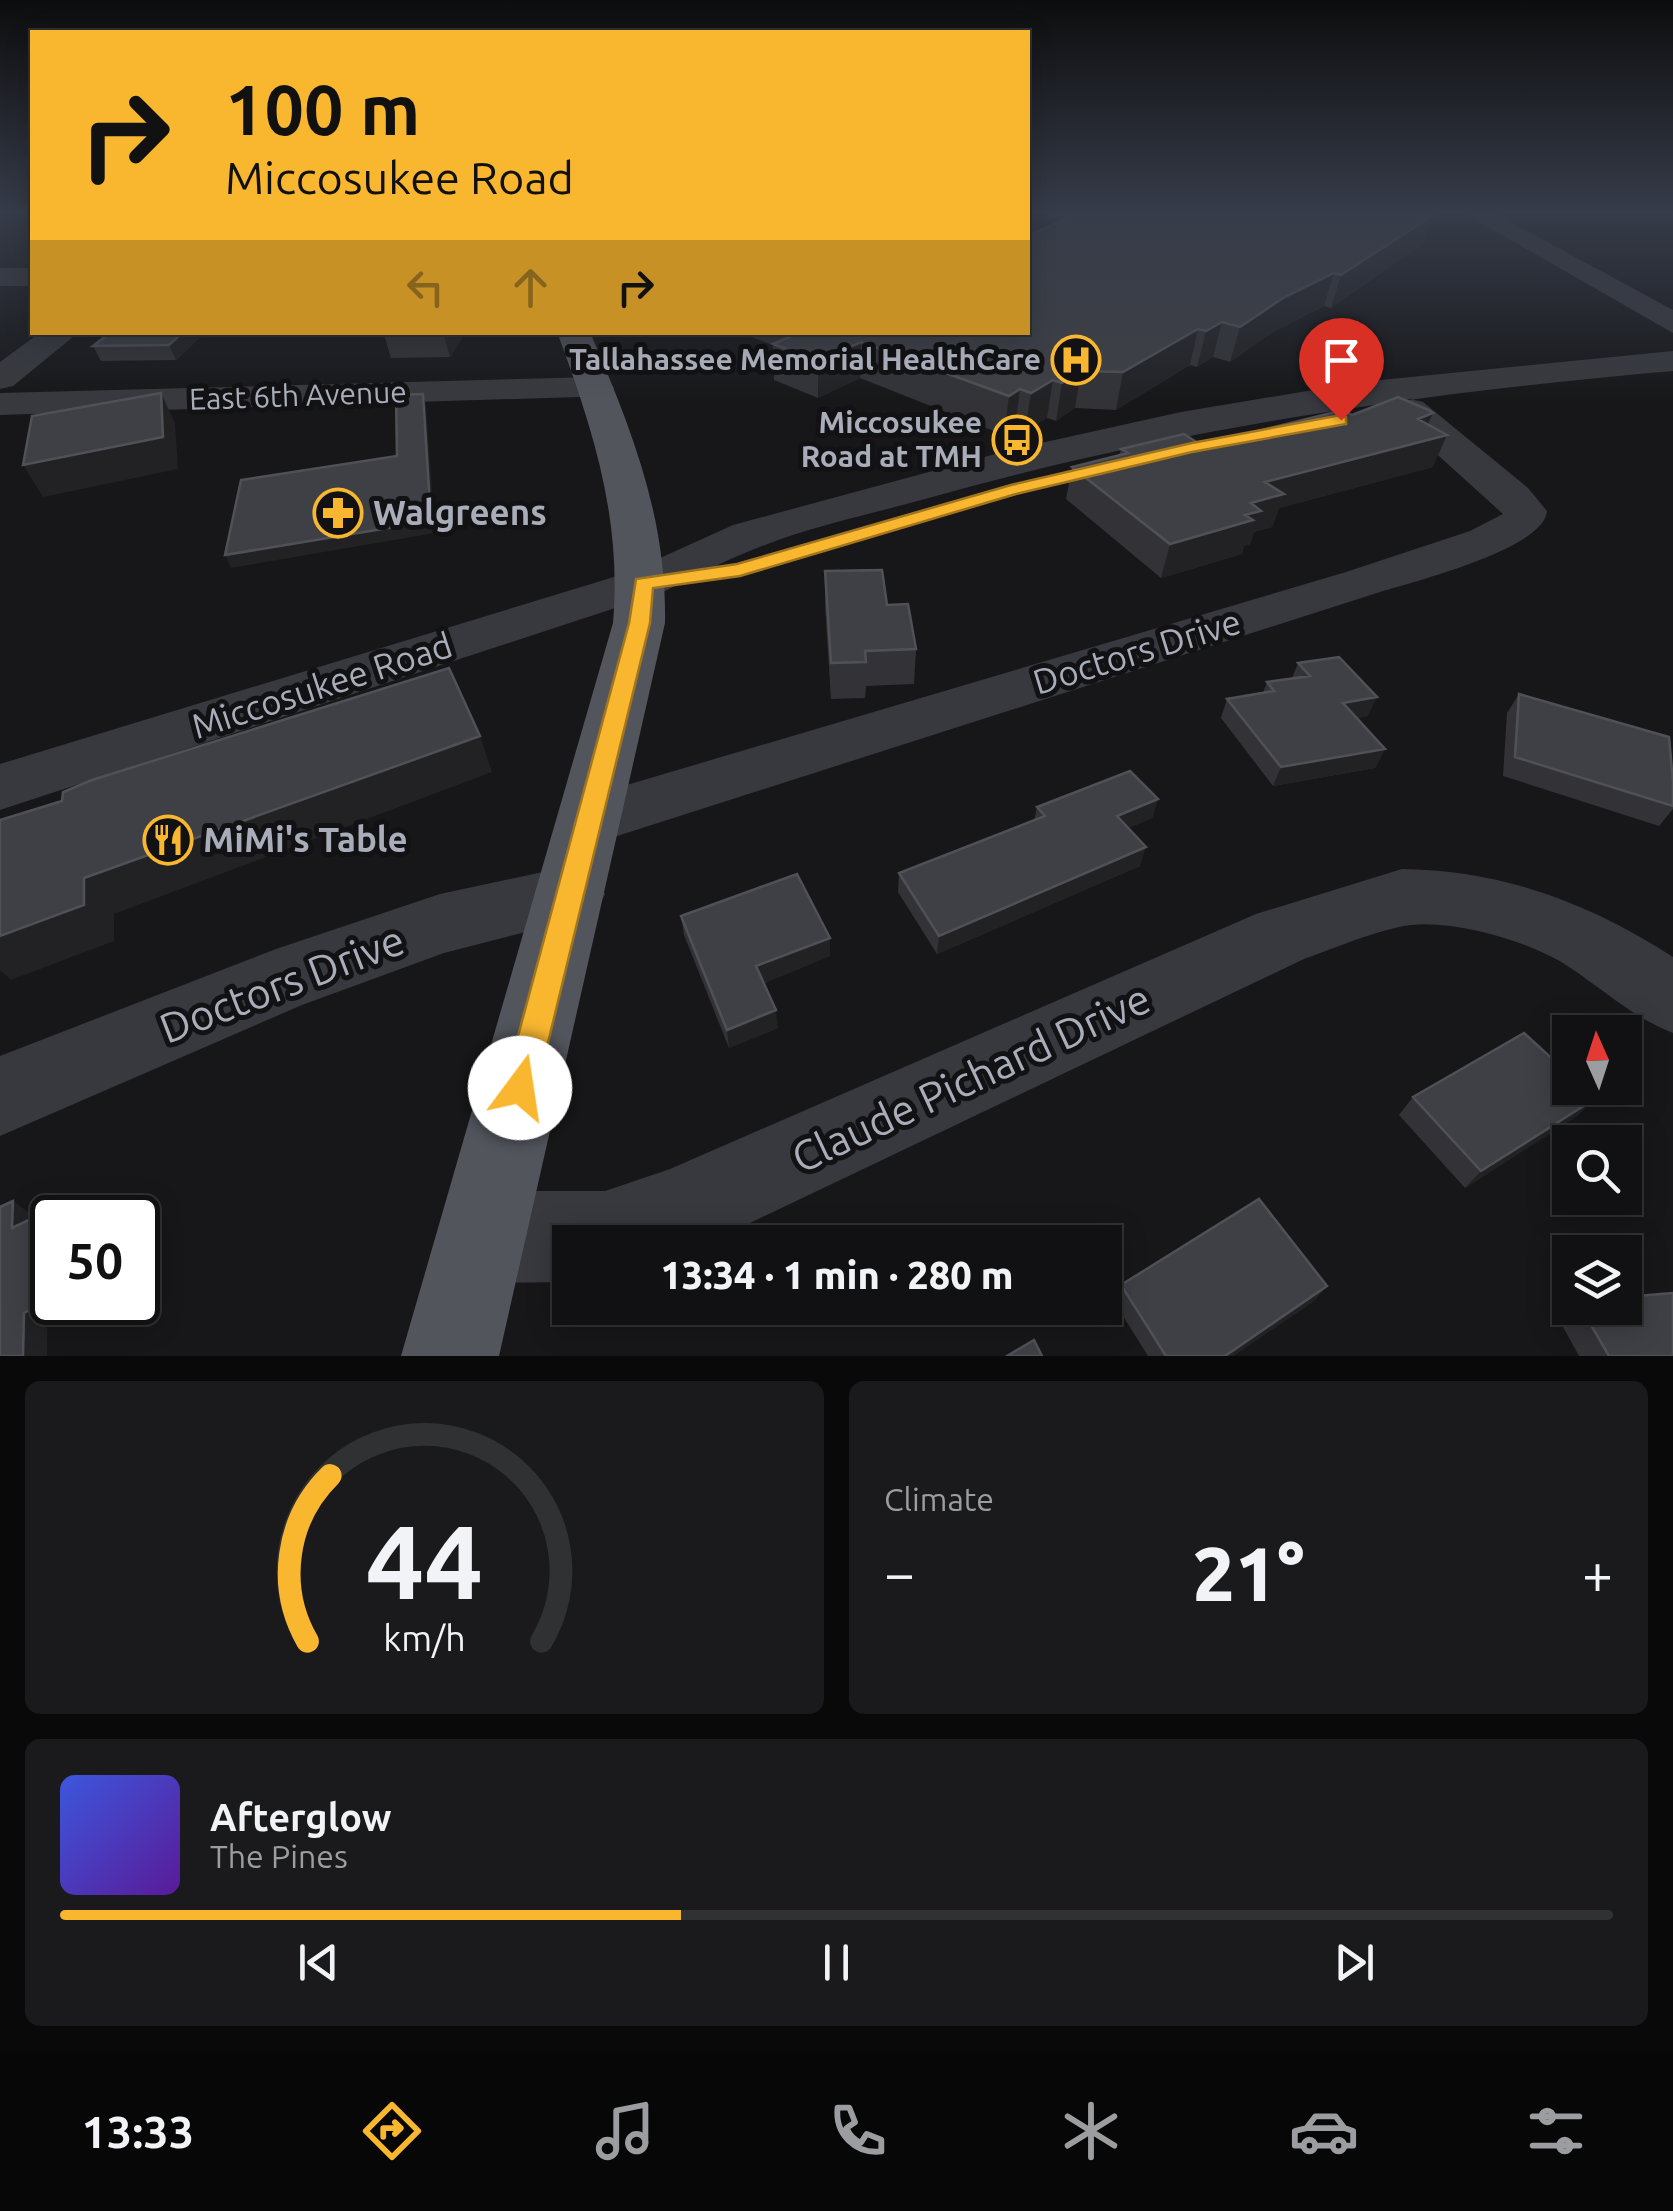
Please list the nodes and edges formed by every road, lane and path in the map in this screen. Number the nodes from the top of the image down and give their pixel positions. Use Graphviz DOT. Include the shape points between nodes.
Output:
graph roads {
  1 [pos="1587,275"];
  2 [pos="0,277"];
  3 [pos="30,277"];
  4 [pos="1673,323"];
  5 [pos="59,335"];
  6 [pos="573,335"];
  7 [pos="1673,360"];
  8 [pos="1550,371"];
  9 [pos="0,378"];
  10 [pos="1673,380"];
  11 [pos="596,388"];
  12 [pos="0,404"];
  13 [pos="1410,410"];
  14 [pos="644,584"];
  15 [pos="0,787"];
  16 [pos="580,856"];
  17 [pos="1673,999"];
  18 [pos="0,1096"];
  19 [pos="482,1237"];
  20 [pos="450,1356"];
  1 -- 4 [label="street"];
  2 -- 3 [label="street"];
  5 -- 9 [label="street"];
  6 -- 11 [label="main road"];
  7 -- 8 [label="street, Miccosukee Road"];
  8 -- 13 [label="street" via="1532,380 1419,394 1408,401"];
  8 -- 14 [label="street, Miccosukee Road" via="1306,402 1014,460 749,535"];
  10 -- 13 [label="street, Miccosukee Road"];
  11 -- 12 [label="street, East 6th Avenue"];
  11 -- 14 [label="main road" via="630,484"];
  13 -- 14 [label="street, Miccosukee Road" via="1192,448 1011,490 740,570"];
  13 -- 16 [label="street, Doctors Drive" via="1513,497 1524,520 1486,540"];
  14 -- 15 [label="street, Miccosukee Road"];
  14 -- 16 [label="main road"];
  16 -- 18 [label="street, Doctors Drive" via="440,924"];
  16 -- 19 [label="main road"];
  17 -- 19 [label="street, Claude Pichard Drive" via="1591,942 1542,920 1456,898 1402,897 1282,936 676,1212 604,1236"];
  19 -- 20 [label="main road"];
}
